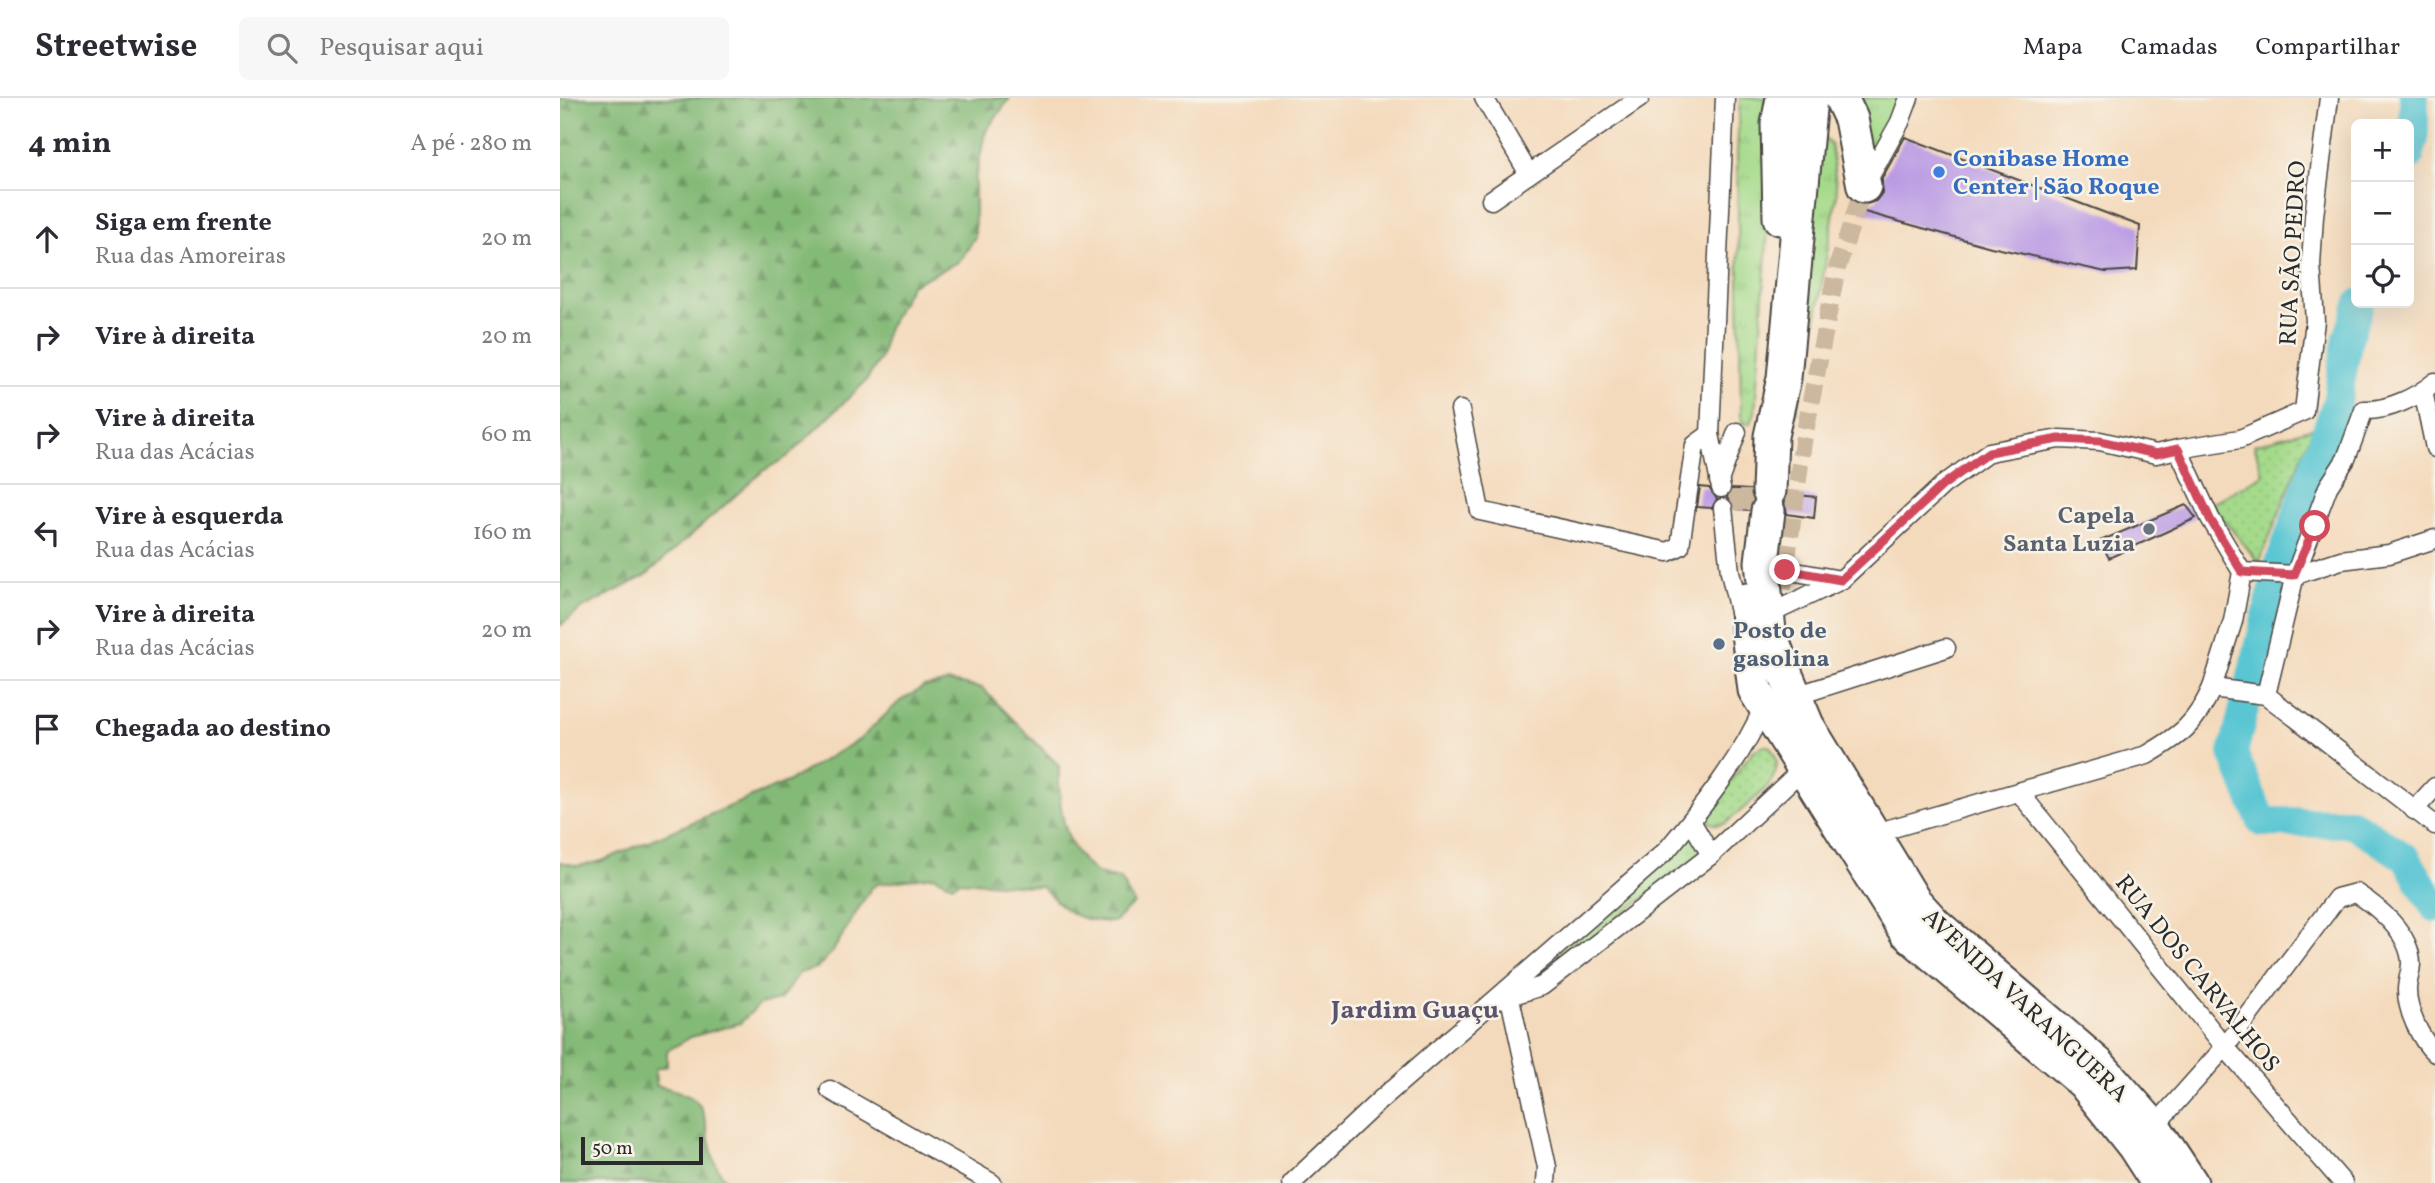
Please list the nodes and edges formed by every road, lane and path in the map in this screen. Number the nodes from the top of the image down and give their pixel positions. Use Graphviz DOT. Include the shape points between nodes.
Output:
graph roads {
  1 [pos="1484,98"];
  2 [pos="1640,98"];
  3 [pos="1726,98"];
  4 [pos="1802,98"];
  5 [pos="1810,98"];
  6 [pos="1841,98"];
  7 [pos="1909,98"];
  8 [pos="2329,98"];
  9 [pos="1781,111"];
  10 [pos="1530,174"];
  11 [pos="1864,186"];
  12 [pos="1491,200"];
  13 [pos="2429,387"];
  14 [pos="1460,410"];
  15 [pos="1746,432"];
  16 [pos="1710,434"];
  17 [pos="2435,448"];
  18 [pos="2178,449"];
  19 [pos="1742,497"];
  20 [pos="2435,540"];
  21 [pos="1785,570"];
  22 [pos="2242,572"];
  23 [pos="2282,574"];
  24 [pos="1841,580"];
  25 [pos="1780,609"];
  26 [pos="1946,648"];
  27 [pos="2212,688"];
  28 [pos="2259,694"];
  29 [pos="1779,701"];
  30 [pos="1813,761"];
  31 [pos="2435,787"];
  32 [pos="2019,792"];
  33 [pos="2414,810"];
  34 [pos="1691,821"];
  35 [pos="2435,825"];
  36 [pos="1872,834"];
  37 [pos="1711,855"];
  38 [pos="1504,995"];
  39 [pos="2225,1047"];
  40 [pos="2435,1053"];
  41 [pos="830,1090"];
  42 [pos="2144,1136"];
  43 [pos="992,1183"];
  44 [pos="1292,1183"];
  45 [pos="1546,1183"];
  46 [pos="2158,1183"];
  47 [pos="2191,1183"];
  48 [pos="2343,1183"];
  1 -- 10 [label="street"];
  2 -- 10 [label="street"];
  3 -- 16 [label="street"];
  4 -- 9 [label="highway"];
  5 -- 19 [label="highway" via="1784,378 1772,436"];
  6 -- 11 [label="highway" via="1851,119"];
  7 -- 11 [label="street"];
  8 -- 18 [label="street, RUA SÃO PEDRO" via="2314,216 2315,321 2304,411 2240,439"];
  9 -- 15 [label="highway" via="1781,207"];
  10 -- 12 [label="street"];
  13 -- 17 [label="street"];
  13 -- 23 [label="street" via="2377,411 2364,410 2346,459"];
  14 -- 16 [label="street" via="1480,512 1668,552 1680,546 1695,445"];
  15 -- 16 [label="street"];
  15 -- 19 [label="highway"];
  16 -- 19 [label="street"];
  18 -- 22 [label="street" via="2210,519"];
  18 -- 24 [label="street" via="2156,454 2100,441 2059,439 1989,452 1943,485"];
  19 -- 29 [label="highway, AVENIDA VARANGUERA" via="1762,562"];
  19 -- 29 [label="highway, AVENIDA VARANGUERA" via="1755,690"];
  20 -- 23 [label="street" via="2389,554"];
  21 -- 24 [label="street"];
  22 -- 23 [label="street"];
  22 -- 27 [label="street" via="2233,621"];
  23 -- 28 [label="street"];
  24 -- 25 [label="street"];
  26 -- 29 [label="street"];
  27 -- 28 [label="street"];
  27 -- 32 [label="street" via="2199,715 2179,737 2147,755"];
  28 -- 33 [label="street"];
  29 -- 30 [label="highway, AVENIDA VARANGUERA"];
  29 -- 34 [label="street" via="1756,726"];
  30 -- 36 [label="highway, AVENIDA VARANGUERA"];
  30 -- 37 [label="street"];
  30 -- 42 [label="highway, AVENIDA VARANGUERA" via="1906,932"];
  31 -- 33 [label="street"];
  32 -- 36 [label="street"];
  32 -- 39 [label="street, RUA DOS CARVALHOS"];
  33 -- 35 [label="street"];
  34 -- 37 [label="street"];
  34 -- 38 [label="street" via="1666,851"];
  36 -- 42 [label="highway, AVENIDA VARANGUERA" via="1914,901 1935,924 2098,1064"];
  37 -- 38 [label="street" via="1542,986"];
  38 -- 44 [label="street" via="1379,1101"];
  38 -- 45 [label="street" via="1547,1167"];
  39 -- 40 [label="street" via="2337,898 2356,893 2378,907 2405,942 2411,962 2407,993 2422,1041"];
  39 -- 42 [label="street"];
  39 -- 48 [label="street, RUA DOS CARVALHOS"];
  41 -- 43 [label="street"];
  42 -- 46 [label="highway, AVENIDA VARANGUERA"];
  42 -- 47 [label="highway, AVENIDA VARANGUERA"];
}
